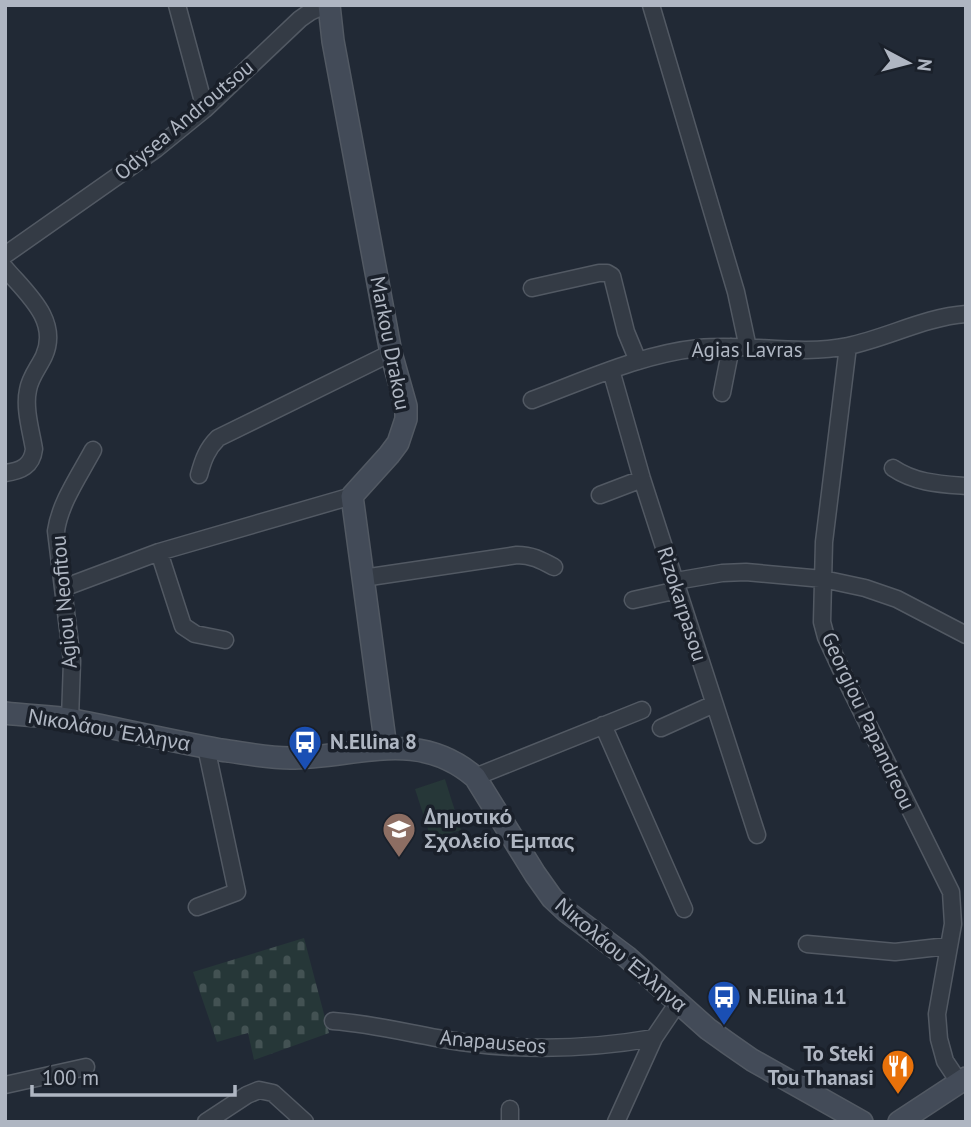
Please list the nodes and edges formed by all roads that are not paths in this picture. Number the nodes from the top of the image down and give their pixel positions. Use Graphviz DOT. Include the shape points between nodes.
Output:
graph roads {
  1 [pos="177,5"];
  2 [pos="327,5"];
  3 [pos="651,5"];
  4 [pos="205,108"];
  5 [pos="5,255"];
  6 [pos="5,268"];
  7 [pos="532,288"];
  8 [pos="966,314"];
  9 [pos="848,346"];
  10 [pos="739,348"];
  11 [pos="391,353"];
  12 [pos="638,361"];
  13 [pos="611,370"];
  14 [pos="722,393"];
  15 [pos="532,400"];
  16 [pos="93,450"];
  17 [pos="893,468"];
  18 [pos="5,473"];
  19 [pos="199,475"];
  20 [pos="642,479"];
  21 [pos="966,486"];
  22 [pos="600,495"];
  23 [pos="352,496"];
  24 [pos="159,552"];
  25 [pos="554,567"];
  26 [pos="363,578"];
  27 [pos="823,579"];
  28 [pos="677,586"];
  29 [pos="63,588"];
  30 [pos="633,600"];
  31 [pos="966,635"];
  32 [pos="225,640"];
  33 [pos="714,704"];
  34 [pos="642,710"];
  35 [pos="5,713"];
  36 [pos="70,719"];
  37 [pos="603,725"];
  38 [pos="661,728"];
  39 [pos="206,747"];
  40 [pos="386,748"];
  41 [pos="475,777"];
  42 [pos="757,835"];
  43 [pos="197,907"];
  44 [pos="684,909"];
  45 [pos="807,944"];
  46 [pos="948,946"];
  47 [pos="679,1001"];
  48 [pos="333,1021"];
  49 [pos="654,1038"];
  50 [pos="86,1067"];
  51 [pos="963,1080"];
  52 [pos="5,1085"];
  53 [pos="206,1122"];
  54 [pos="305,1122"];
  55 [pos="617,1122"];
  56 [pos="862,1122"];
  57 [pos="900,1122"];
  1 -- 4 [label="street"];
  2 -- 4 [label="street, Odysea Androutsou" via="300,19"];
  2 -- 11 [label="street, Markou Drakou"];
  3 -- 10 [label="street" via="736,292"];
  4 -- 5 [label="street, Odysea Androutsou" via="156,149"];
  6 -- 18 [label="street" via="43,315 49,336 28,391 33,456 23,468"];
  7 -- 12 [label="street" via="599,273 612,276"];
  8 -- 9 [label="street, Agias Lavras"];
  9 -- 10 [label="street, Agias Lavras"];
  9 -- 27 [label="street, Georgiou Papandreou"];
  10 -- 12 [label="street, Agias Lavras" via="674,351"];
  10 -- 14 [label="street"];
  11 -- 19 [label="street" via="218,438 209,447"];
  11 -- 23 [label="street, Markou Drakou" via="406,406 403,431 389,455"];
  12 -- 13 [label="street, Agias Lavras"];
  13 -- 15 [label="street, Agias Lavras"];
  13 -- 20 [label="street, Rizokarpasou"];
  16 -- 29 [label="street, Agiou Neofitou" via="58,518"];
  17 -- 21 [label="street" via="924,482"];
  20 -- 22 [label="street"];
  20 -- 28 [label="street, Rizokarpasou"];
  23 -- 24 [label="street"];
  23 -- 26 [label="street"];
  24 -- 29 [label="street"];
  24 -- 32 [label="street" via="183,626 195,634"];
  25 -- 26 [label="street" via="517,555"];
  26 -- 40 [label="street"];
  27 -- 28 [label="street" via="746,572 713,574"];
  27 -- 31 [label="street" via="897,600"];
  27 -- 46 [label="street, Georgiou Papandreou" via="826,637 951,892 953,924"];
  28 -- 30 [label="street"];
  28 -- 33 [label="street, Rizokarpasou"];
  29 -- 36 [label="street, Agiou Neofitou" via="72,661"];
  33 -- 38 [label="street"];
  33 -- 42 [label="street, Rizokarpasou"];
  34 -- 37 [label="street"];
  35 -- 36 [label="street, Νικολάου Έλληνα"];
  36 -- 39 [label="street, Νικολάου Έλληνα"];
  37 -- 41 [label="street"];
  37 -- 44 [label="street"];
  39 -- 40 [label="street, Νικολάου Έλληνα" via="290,758"];
  39 -- 43 [label="street" via="237,892"];
  40 -- 41 [label="street, Νικολάου Έλληνα" via="436,754"];
  41 -- 47 [label="street, Νικολάου Έλληνα" via="552,898"];
  45 -- 46 [label="street" via="895,952"];
  46 -- 51 [label="street, Georgiou Papandreou" via="937,1014 939,1039 946,1061"];
  47 -- 49 [label="street"];
  47 -- 56 [label="street, Νικολάου Έλληνα" via="708,1029 752,1060"];
  48 -- 49 [label="street, Anapauseos" via="465,1043 542,1047"];
  49 -- 55 [label="street"];
  50 -- 52 [label="street"];
  51 -- 57 [label="street"];
  53 -- 54 [label="street" via="259,1090 273,1093"];
}
